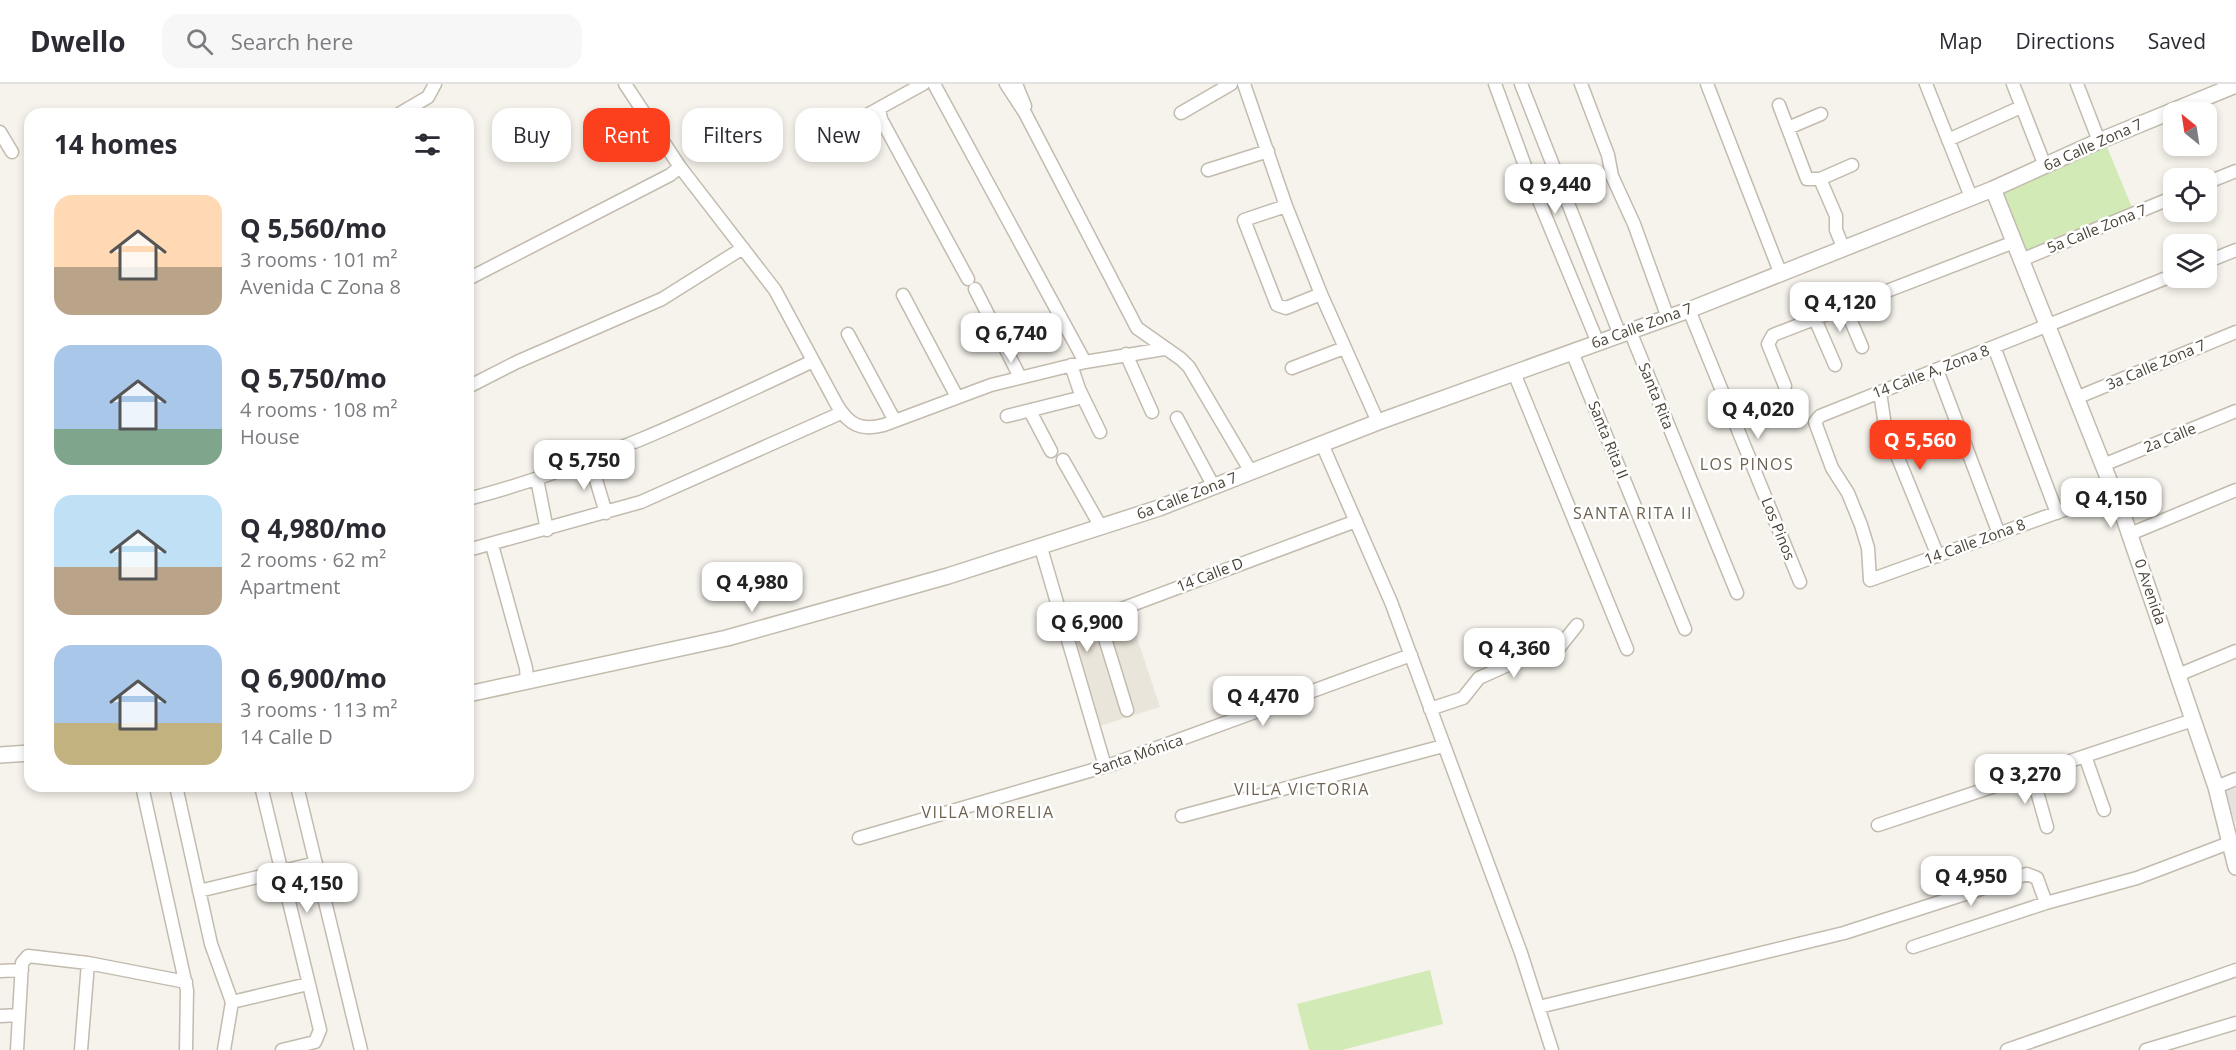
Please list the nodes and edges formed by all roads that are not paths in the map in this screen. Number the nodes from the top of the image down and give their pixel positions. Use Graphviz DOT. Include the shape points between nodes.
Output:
graph roads {
  1 [pos="433,84"];
  2 [pos="625,84"];
  3 [pos="923,84"];
  4 [pos="934,84"];
  5 [pos="1006,84"];
  6 [pos="1016,84"];
  7 [pos="1231,84"];
  8 [pos="1244,84"];
  9 [pos="1496,84"];
  10 [pos="1521,84"];
  11 [pos="1581,84"];
  12 [pos="1707,84"];
  13 [pos="2013,84"];
  14 [pos="2077,84"];
  15 [pos="1928,85"];
  16 [pos="2235,85"];
  17 [pos="1779,105"];
  18 [pos="2021,106"];
  19 [pos="409,108"];
  20 [pos="881,108"];
  21 [pos="1025,113"];
  22 [pos="1181,113"];
  23 [pos="1821,114"];
  24 [pos="881,118"];
  25 [pos="1788,128"];
  26 [pos="0,132"];
  27 [pos="1948,140"];
  28 [pos="2099,141"];
  29 [pos="1268,151"];
  30 [pos="12,152"];
  31 [pos="1852,165"];
  32 [pos="681,166"];
  33 [pos="2045,166"];
  34 [pos="1208,170"];
  35 [pos="2236,171"];
  36 [pos="1820,179"];
  37 [pos="2217,179"];
  38 [pos="1993,189"];
  39 [pos="1971,197"];
  40 [pos="2163,202"];
  41 [pos="1286,206"];
  42 [pos="2014,242"];
  43 [pos="1843,247"];
  44 [pos="743,248"];
  45 [pos="2236,250"];
  46 [pos="2217,258"];
  47 [pos="2021,260"];
  48 [pos="1780,272"];
  49 [pos="474,276"];
  50 [pos="2163,279"];
  51 [pos="1322,294"];
  52 [pos="903,295"];
  53 [pos="1845,307"];
  54 [pos="1689,310"];
  55 [pos="1668,318"];
  56 [pos="1815,319"];
  57 [pos="2048,326"];
  58 [pos="2236,332"];
  59 [pos="1625,333"];
  60 [pos="848,334"];
  61 [pos="1598,343"];
  62 [pos="1862,347"];
  63 [pos="1344,348"];
  64 [pos="1164,349"];
  65 [pos="1990,349"];
  66 [pos="1572,352"];
  67 [pos="1126,354"];
  68 [pos="813,361"];
  69 [pos="1085,362"];
  70 [pos="1071,365"];
  71 [pos="1835,365"];
  72 [pos="1292,368"];
  73 [pos="1933,371"];
  74 [pos="1514,373"];
  75 [pos="1020,377"];
  76 [pos="474,384"];
  77 [pos="1785,386"];
  78 [pos="1880,392"];
  79 [pos="957,397"];
  80 [pos="1083,398"];
  81 [pos="2076,398"];
  82 [pos="1030,411"];
  83 [pos="2236,411"];
  84 [pos="1152,412"];
  85 [pos="841,413"];
  86 [pos="1007,416"];
  87 [pos="1177,418"];
  88 [pos="895,421"];
  89 [pos="1378,422"];
  90 [pos="1100,432"];
  91 [pos="1322,444"];
  92 [pos="1050,452"];
  93 [pos="590,460"];
  94 [pos="1063,460"];
  95 [pos="2103,465"];
  96 [pos="1251,472"];
  97 [pos="537,479"];
  98 [pos="1214,487"];
  99 [pos="2236,490"];
  100 [pos="2114,492"];
  101 [pos="474,497"];
  102 [pos="606,513"];
  103 [pos="2053,514"];
  104 [pos="1356,521"];
  105 [pos="1101,527"];
  106 [pos="547,530"];
  107 [pos="2130,534"];
  108 [pos="1995,535"];
  109 [pos="492,545"];
  110 [pos="1041,548"];
  111 [pos="474,549"];
  112 [pos="1938,556"];
  113 [pos="1870,580"];
  114 [pos="1800,582"];
  115 [pos="1737,593"];
  116 [pos="1099,619"];
  117 [pos="1577,625"];
  118 [pos="1685,629"];
  119 [pos="1065,630"];
  120 [pos="1627,649"];
  121 [pos="2236,651"];
  122 [pos="1411,655"];
  123 [pos="2178,675"];
  124 [pos="527,681"];
  125 [pos="474,693"];
  126 [pos="1430,709"];
  127 [pos="1127,710"];
  128 [pos="2193,720"];
  129 [pos="1443,746"];
  130 [pos="24,753"];
  131 [pos="0,755"];
  132 [pos="2085,756"];
  133 [pos="1105,766"];
  134 [pos="2032,774"];
  135 [pos="2236,778"];
  136 [pos="2216,787"];
  137 [pos="143,792"];
  138 [pos="177,792"];
  139 [pos="262,792"];
  140 [pos="298,792"];
  141 [pos="2104,810"];
  142 [pos="1182,816"];
  143 [pos="1878,825"];
  144 [pos="2047,827"];
  145 [pos="2230,833"];
  146 [pos="859,838"];
  147 [pos="315,863"];
  148 [pos="2236,867"];
  149 [pos="282,872"];
  150 [pos="199,891"];
  151 [pos="2046,903"];
  152 [pos="1913,946"];
  153 [pos="88,963"];
  154 [pos="22,970"];
  155 [pos="2236,970"];
  156 [pos="0,971"];
  157 [pos="186,982"];
  158 [pos="308,984"];
  159 [pos="232,1002"];
  160 [pos="1539,1006"];
  161 [pos="19,1015"];
  162 [pos="0,1016"];
  163 [pos="2236,1023"];
  164 [pos="17,1050"];
  165 [pos="81,1050"];
  166 [pos="186,1050"];
  167 [pos="225,1050"];
  168 [pos="282,1050"];
  169 [pos="361,1050"];
  170 [pos="1552,1050"];
  171 [pos="2007,1050"];
  172 [pos="2146,1050"];
  1 -- 19 [label="street" via="428,96"];
  2 -- 32 [label="street"];
  3 -- 20 [label="street"];
  4 -- 69 [label="street"];
  5 -- 21 [label="street"];
  6 -- 21 [label="street"];
  7 -- 22 [label="street"];
  8 -- 29 [label="street"];
  9 -- 61 [label="street" via="1528,174"];
  10 -- 59 [label="street, Santa Rita"];
  11 -- 55 [label="street" via="1612,176"];
  12 -- 48 [label="street"];
  13 -- 18 [label="street"];
  14 -- 28 [label="street"];
  15 -- 27 [label="street"];
  16 -- 28 [label="street, 6a Calle Zona 7"];
  17 -- 25 [label="street"];
  18 -- 27 [label="street"];
  18 -- 33 [label="street"];
  21 -- 64 [label="street" via="1137,328"];
  23 -- 25 [label="street"];
  24 -- 75 [label="street"];
  25 -- 36 [label="street" via="1806,177 1811,181"];
  26 -- 30 [label="street"];
  27 -- 39 [label="street"];
  28 -- 33 [label="street, 6a Calle Zona 7"];
  29 -- 34 [label="street"];
  29 -- 41 [label="street"];
  31 -- 36 [label="street"];
  32 -- 44 [label="street"];
  32 -- 49 [label="street"];
  33 -- 38 [label="street, 6a Calle Zona 7"];
  35 -- 37 [label="street"];
  36 -- 43 [label="street" via="1836,216 1836,230"];
  38 -- 39 [label="street, 6a Calle Zona 7"];
  38 -- 42 [label="street, 0 Avenida"];
  39 -- 43 [label="street, 6a Calle Zona 7"];
  40 -- 47 [label="street, 5a Calle Zona 7"];
  41 -- 51 [label="street"];
  41 -- 51 [label="street" via="1244,220 1276,305 1286,308"];
  42 -- 47 [label="street, 0 Avenida"];
  42 -- 53 [label="street"];
  43 -- 48 [label="street, 6a Calle Zona 7"];
  44 -- 68 [label="street" via="775,290"];
  44 -- 76 [label="street" via="662,299"];
  45 -- 46 [label="street"];
  47 -- 57 [label="street, 0 Avenida"];
  48 -- 54 [label="street, 6a Calle Zona 7"];
  50 -- 57 [label="street, 14 Calle A, Zona 8"];
  51 -- 63 [label="street"];
  52 -- 79 [label="street"];
  53 -- 56 [label="street"];
  53 -- 62 [label="street"];
  54 -- 55 [label="street, 6a Calle Zona 7"];
  54 -- 114 [label="street, Los Pinos"];
  55 -- 59 [label="street, 6a Calle Zona 7"];
  56 -- 71 [label="street"];
  56 -- 77 [label="street" via="1768,339"];
  57 -- 65 [label="street, 14 Calle A, Zona 8"];
  57 -- 81 [label="street, 0 Avenida"];
  58 -- 81 [label="street, 3a Calle Zona 7"];
  59 -- 61 [label="street, 6a Calle Zona 7"];
  59 -- 115 [label="street, Santa Rita"];
  60 -- 88 [label="street"];
  61 -- 66 [label="street, 6a Calle Zona 7"];
  63 -- 72 [label="street"];
  63 -- 89 [label="street"];
  64 -- 67 [label="street"];
  64 -- 96 [label="street" via="1189,368"];
  65 -- 73 [label="street, 14 Calle A, Zona 8"];
  65 -- 103 [label="street"];
  66 -- 74 [label="street, 6a Calle Zona 7"];
  66 -- 118 [label="street, Santa Rita II"];
  67 -- 69 [label="street"];
  67 -- 84 [label="street"];
  68 -- 85 [label="street"];
  68 -- 93 [label="street"];
  69 -- 70 [label="street"];
  70 -- 75 [label="street"];
  70 -- 80 [label="street"];
  73 -- 78 [label="street, 14 Calle A, Zona 8"];
  73 -- 108 [label="street"];
  74 -- 89 [label="street, 6a Calle Zona 7"];
  74 -- 120 [label="street"];
  75 -- 79 [label="street"];
  78 -- 112 [label="street" via="1885,426"];
  78 -- 113 [label="street, 14 Calle A, Zona 8" via="1816,419 1832,468 1861,525 1868,548"];
  79 -- 88 [label="street"];
  80 -- 82 [label="street"];
  80 -- 90 [label="street"];
  81 -- 95 [label="street, 0 Avenida"];
  82 -- 86 [label="street"];
  82 -- 92 [label="street"];
  83 -- 95 [label="street, 2a Calle"];
  85 -- 88 [label="street" via="862,428"];
  85 -- 102 [label="street" via="664,493"];
  87 -- 98 [label="street"];
  89 -- 91 [label="street, 6a Calle Zona 7"];
  91 -- 96 [label="street, 6a Calle Zona 7"];
  91 -- 104 [label="street"];
  93 -- 97 [label="street"];
  93 -- 102 [label="street"];
  94 -- 105 [label="street"];
  95 -- 100 [label="street, 0 Avenida"];
  96 -- 98 [label="street, 6a Calle Zona 7"];
  97 -- 101 [label="street"];
  97 -- 106 [label="street"];
  98 -- 105 [label="street, 6a Calle Zona 7"];
  99 -- 107 [label="street"];
  100 -- 103 [label="street, 14 Calle Zona 8"];
  100 -- 107 [label="street, 0 Avenida"];
  102 -- 106 [label="street"];
  103 -- 108 [label="street, 14 Calle Zona 8"];
  104 -- 116 [label="street, 14 Calle D"];
  104 -- 122 [label="street"];
  105 -- 110 [label="street, 6a Calle Zona 7"];
  106 -- 109 [label="street"];
  107 -- 123 [label="street, 0 Avenida"];
  108 -- 112 [label="street, 14 Calle Zona 8"];
  109 -- 111 [label="street"];
  109 -- 124 [label="street"];
  110 -- 119 [label="street"];
  110 -- 124 [label="street, 6a Calle Zona 7" via="704,644"];
  112 -- 113 [label="street, 14 Calle Zona 8"];
  116 -- 119 [label="street, 14 Calle D"];
  116 -- 127 [label="street"];
  117 -- 126 [label="street" via="1554,654 1518,660 1479,678 1463,698"];
  119 -- 133 [label="street"];
  121 -- 123 [label="street"];
  122 -- 126 [label="street"];
  122 -- 133 [label="street, Santa Mónica"];
  123 -- 128 [label="street, 0 Avenida"];
  124 -- 125 [label="street, 6a Calle Zona 7"];
  126 -- 129 [label="street"];
  128 -- 132 [label="street"];
  128 -- 136 [label="street, 0 Avenida"];
  129 -- 142 [label="street"];
  129 -- 160 [label="street"];
  130 -- 131 [label="street"];
  132 -- 134 [label="street"];
  132 -- 141 [label="street"];
  133 -- 146 [label="street, Santa Mónica"];
  134 -- 143 [label="street"];
  134 -- 144 [label="street"];
  135 -- 136 [label="street"];
  136 -- 145 [label="street, 0 Avenida"];
  137 -- 157 [label="street"];
  138 -- 150 [label="street"];
  139 -- 149 [label="street"];
  140 -- 147 [label="street"];
  145 -- 148 [label="street, 0 Avenida"];
  145 -- 151 [label="street" via="2137,878"];
  147 -- 149 [label="street"];
  147 -- 169 [label="street"];
  149 -- 150 [label="street"];
  149 -- 158 [label="street"];
  150 -- 159 [label="street" via="211,944"];
  151 -- 152 [label="street"];
  151 -- 160 [label="street" via="2037,878 2027,874 1844,933"];
  153 -- 154 [label="street" via="30,956 23,959"];
  153 -- 157 [label="street"];
  153 -- 165 [label="street"];
  154 -- 156 [label="street"];
  154 -- 161 [label="street"];
  155 -- 171 [label="street"];
  157 -- 166 [label="street"];
  158 -- 159 [label="street"];
  158 -- 168 [label="street" via="320,1030 318,1039"];
  159 -- 167 [label="street"];
  160 -- 170 [label="street"];
  161 -- 162 [label="street"];
  161 -- 164 [label="street"];
  163 -- 172 [label="street"];
}
